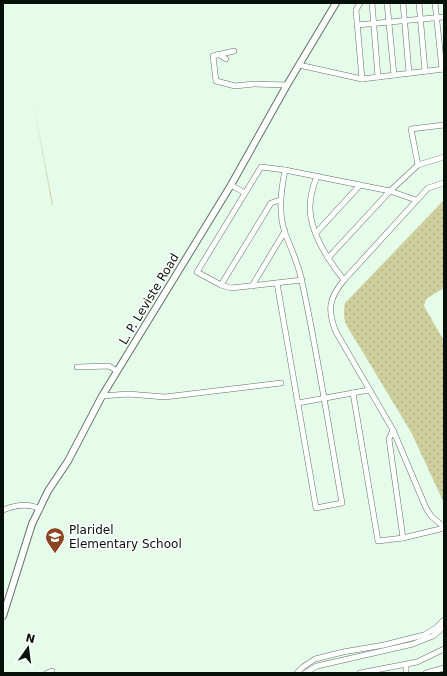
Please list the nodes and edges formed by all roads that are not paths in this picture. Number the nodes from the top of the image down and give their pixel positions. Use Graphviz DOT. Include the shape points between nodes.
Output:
graph roads {
  1 [pos="336,3"];
  2 [pos="360,3"];
  3 [pos="372,3"];
  4 [pos="387,3"];
  5 [pos="403,3"];
  6 [pos="419,3"];
  7 [pos="435,3"];
  8 [pos="437,17"];
  9 [pos="444,17"];
  10 [pos="420,19"];
  11 [pos="405,20"];
  12 [pos="389,22"];
  13 [pos="374,23"];
  14 [pos="357,25"];
  15 [pos="234,51"];
  16 [pos="218,54"];
  17 [pos="226,58"];
  18 [pos="299,65"];
  19 [pos="443,69"];
  20 [pos="425,71"];
  21 [pos="410,73"];
  22 [pos="394,75"];
  23 [pos="378,77"];
  24 [pos="362,80"];
  25 [pos="287,85"];
  26 [pos="444,125"];
  27 [pos="444,157"];
  28 [pos="418,165"];
  29 [pos="285,170"];
  30 [pos="317,176"];
  31 [pos="444,183"];
  32 [pos="231,185"];
  33 [pos="360,185"];
  34 [pos="390,191"];
  35 [pos="245,193"];
  36 [pos="280,200"];
  37 [pos="416,200"];
  38 [pos="285,231"];
  39 [pos="316,233"];
  40 [pos="328,258"];
  41 [pos="302,280"];
  42 [pos="344,280"];
  43 [pos="277,283"];
  44 [pos="221,285"];
  45 [pos="252,286"];
  46 [pos="77,367"];
  47 [pos="117,371"];
  48 [pos="281,383"];
  49 [pos="369,390"];
  50 [pos="353,393"];
  51 [pos="102,396"];
  52 [pos="324,397"];
  53 [pos="298,403"];
  54 [pos="392,430"];
  55 [pos="40,508"];
  56 [pos="3,510"];
  57 [pos="444,527"];
  58 [pos="403,538"];
  59 [pos="6,597"];
  60 [pos="3,616"];
  61 [pos="444,620"];
  62 [pos="444,627"];
  63 [pos="444,650"];
  64 [pos="406,665"];
  65 [pos="444,668"];
  66 [pos="297,673"];
  67 [pos="305,673"];
  68 [pos="360,673"];
  69 [pos="406,673"];
  70 [pos="426,673"];
  1 -- 18 [label="main road, L. P. Leviste Road"];
  2 -- 14 [label="street" via="356,10"];
  3 -- 13 [label="street"];
  4 -- 12 [label="street"];
  5 -- 11 [label="street"];
  6 -- 10 [label="street"];
  7 -- 8 [label="street"];
  8 -- 9 [label="street"];
  8 -- 10 [label="street"];
  8 -- 19 [label="street"];
  10 -- 11 [label="street"];
  10 -- 20 [label="street"];
  11 -- 12 [label="street"];
  11 -- 21 [label="street"];
  12 -- 13 [label="street"];
  12 -- 22 [label="street"];
  13 -- 14 [label="street"];
  13 -- 23 [label="street"];
  14 -- 24 [label="street"];
  15 -- 16 [label="street"];
  16 -- 17 [label="street"];
  16 -- 25 [label="street" via="213,58 215,78 218,82 234,86"];
  18 -- 24 [label="street"];
  18 -- 25 [label="main road, L. P. Leviste Road"];
  19 -- 20 [label="street"];
  20 -- 21 [label="street"];
  21 -- 22 [label="street"];
  22 -- 23 [label="street"];
  23 -- 24 [label="street"];
  25 -- 32 [label="main road, L. P. Leviste Road"];
  26 -- 28 [label="street" via="411,129"];
  27 -- 28 [label="street"];
  28 -- 34 [label="street"];
  29 -- 30 [label="street"];
  29 -- 35 [label="street" via="261,167"];
  29 -- 36 [label="street"];
  30 -- 33 [label="street"];
  30 -- 39 [label="street" via="310,207"];
  31 -- 37 [label="street" via="428,188"];
  32 -- 35 [label="street"];
  32 -- 47 [label="main road, L. P. Leviste Road"];
  33 -- 34 [label="street"];
  33 -- 39 [label="street"];
  34 -- 37 [label="street"];
  34 -- 40 [label="street"];
  35 -- 44 [label="street" via="197,272"];
  36 -- 38 [label="street"];
  36 -- 44 [label="street" via="271,203"];
  37 -- 42 [label="street"];
  38 -- 41 [label="street"];
  38 -- 45 [label="street"];
  39 -- 40 [label="street"];
  40 -- 42 [label="street"];
  41 -- 43 [label="street"];
  41 -- 52 [label="street"];
  42 -- 49 [label="street" via="332,300 331,320"];
  43 -- 45 [label="street"];
  43 -- 53 [label="street"];
  44 -- 45 [label="street" via="231,288"];
  46 -- 47 [label="street" via="109,366"];
  47 -- 51 [label="main road, L. P. Leviste Road"];
  48 -- 51 [label="street" via="165,397 128,394"];
  49 -- 50 [label="street"];
  49 -- 54 [label="street"];
  50 -- 52 [label="street"];
  50 -- 58 [label="street" via="378,541"];
  51 -- 55 [label="main road, L. P. Leviste Road"];
  52 -- 53 [label="street"];
  52 -- 53 [label="street" via="342,504 316,508"];
  54 -- 57 [label="street" via="426,508"];
  54 -- 58 [label="street" via="389,439"];
  55 -- 56 [label="street" via="27,505"];
  55 -- 59 [label="main road, L. P. Leviste Road"];
  57 -- 58 [label="street"];
  59 -- 60 [label="main road, L. P. Leviste Road"];
  61 -- 66 [label="street" via="424,635 315,659"];
  62 -- 67 [label="street" via="433,636 412,644 317,666"];
  63 -- 64 [label="street"];
  64 -- 68 [label="street"];
  64 -- 69 [label="street"];
  65 -- 70 [label="street"];
}
